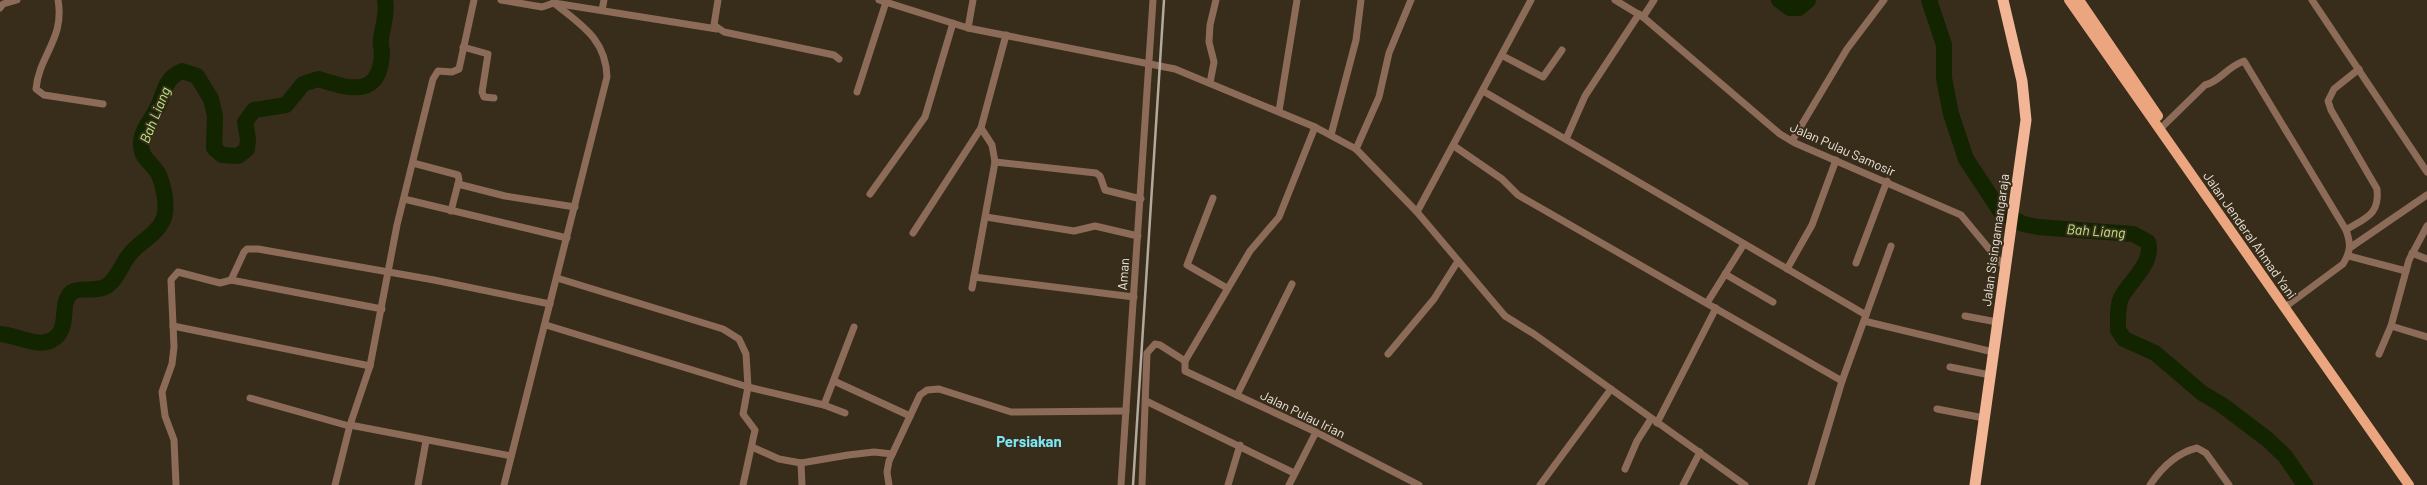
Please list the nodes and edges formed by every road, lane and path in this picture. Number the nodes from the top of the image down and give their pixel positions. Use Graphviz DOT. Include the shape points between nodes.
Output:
graph roads {
  1 [pos="17,0"];
  2 [pos="58,0"];
  3 [pos="474,0"];
  4 [pos="501,0"];
  5 [pos="604,0"];
  6 [pos="718,0"];
  7 [pos="973,0"];
  8 [pos="1153,0"];
  9 [pos="1216,0"];
  10 [pos="1297,0"];
  11 [pos="1362,0"];
  12 [pos="1411,0"];
  13 [pos="1531,0"];
  14 [pos="1615,0"];
  15 [pos="1654,0"];
  16 [pos="1884,0"];
  17 [pos="2003,0"];
  18 [pos="2069,0"];
  19 [pos="2079,0"];
  20 [pos="2312,0"];
  21 [pos="554,1"];
  22 [pos="882,1"];
  23 [pos="896,3"];
  24 [pos="0,8"];
  25 [pos="602,10"];
  26 [pos="1641,16"];
  27 [pos="953,24"];
  28 [pos="968,28"];
  29 [pos="717,29"];
  30 [pos="1006,35"];
  31 [pos="463,47"];
  32 [pos="1562,50"];
  33 [pos="1503,56"];
  34 [pos="839,59"];
  35 [pos="1150,63"];
  36 [pos="2359,69"];
  37 [pos="1210,83"];
  38 [pos="1483,91"];
  39 [pos="857,92"];
  40 [pos="494,98"];
  41 [pos="103,104"];
  42 [pos="1279,111"];
  43 [pos="1316,127"];
  44 [pos="2162,127"];
  45 [pos="981,128"];
  46 [pos="1331,135"];
  47 [pos="1566,138"];
  48 [pos="1792,141"];
  49 [pos="1454,146"];
  50 [pos="1356,149"];
  51 [pos="1836,160"];
  52 [pos="995,162"];
  53 [pos="413,163"];
  54 [pos="2427,172"];
  55 [pos="1887,181"];
  56 [pos="458,184"];
  57 [pos="870,194"];
  58 [pos="2427,195"];
  59 [pos="1213,198"];
  60 [pos="404,199"];
  61 [pos="1141,199"];
  62 [pos="575,207"];
  63 [pos="451,211"];
  64 [pos="1417,212"];
  65 [pos="986,217"];
  66 [pos="2427,226"];
  67 [pos="2346,230"];
  68 [pos="913,233"];
  69 [pos="1138,236"];
  70 [pos="567,238"];
  71 [pos="1744,244"];
  72 [pos="1891,246"];
  73 [pos="2351,247"];
  74 [pos="2412,253"];
  75 [pos="2349,256"];
  76 [pos="2427,259"];
  77 [pos="1458,261"];
  78 [pos="1856,263"];
  79 [pos="2005,268"];
  80 [pos="1787,269"];
  81 [pos="2406,271"];
  82 [pos="389,273"];
  83 [pos="1725,274"];
  84 [pos="974,277"];
  85 [pos="557,278"];
  86 [pos="231,280"];
  87 [pos="1292,284"];
  88 [pos="972,288"];
  89 [pos="1227,288"];
  90 [pos="1134,297"];
  91 [pos="1773,302"];
  92 [pos="1708,303"];
  93 [pos="550,304"];
  94 [pos="2287,306"];
  95 [pos="1716,308"];
  96 [pos="382,309"];
  97 [pos="1965,316"];
  98 [pos="1865,318"];
  99 [pos="1997,322"];
  100 [pos="546,325"];
  101 [pos="173,326"];
  102 [pos="2391,326"];
  103 [pos="854,327"];
  104 [pos="2427,337"];
  105 [pos="1993,352"];
  106 [pos="1388,354"];
  107 [pos="2379,354"];
  108 [pos="1186,362"];
  109 [pos="370,366"];
  110 [pos="1950,367"];
  111 [pos="1990,375"];
  112 [pos="834,381"];
  113 [pos="1842,381"];
  114 [pos="748,387"];
  115 [pos="1612,389"];
  116 [pos="1236,395"];
  117 [pos="250,398"];
  118 [pos="1146,401"];
  119 [pos="824,404"];
  120 [pos="1937,409"];
  121 [pos="1126,410"];
  122 [pos="845,413"];
  123 [pos="910,416"];
  124 [pos="1984,418"];
  125 [pos="1654,421"];
  126 [pos="349,426"];
  127 [pos="1316,432"];
  128 [pos="426,441"];
  129 [pos="2382,442"];
  130 [pos="1240,445"];
  131 [pos="752,446"];
  132 [pos="1700,452"];
  133 [pos="892,454"];
  134 [pos="511,456"];
  135 [pos="801,464"];
  136 [pos="1625,469"];
  137 [pos="1294,473"];
  138 [pos="176,485"];
  139 [pos="335,485"];
  140 [pos="418,485"];
  141 [pos="504,485"];
  142 [pos="743,485"];
  143 [pos="802,485"];
  144 [pos="889,485"];
  145 [pos="1121,485"];
  146 [pos="1142,485"];
  147 [pos="1228,485"];
  148 [pos="1289,485"];
  149 [pos="1419,485"];
  150 [pos="1540,485"];
  151 [pos="1682,485"];
  152 [pos="1745,485"];
  153 [pos="1811,485"];
  154 [pos="1975,485"];
  155 [pos="2150,485"];
  156 [pos="2229,485"];
  157 [pos="2410,485"];
  158 [pos="2415,485"];
  1 -- 24 [label="street" via="3,4"];
  2 -- 41 [label="street" via="60,14 57,34 36,88 44,95"];
  3 -- 31 [label="street"];
  4 -- 21 [label="street" via="542,8"];
  5 -- 25 [label="street"];
  6 -- 29 [label="street" via="714,25"];
  7 -- 28 [label="street"];
  8 -- 35 [label="street, Aman"];
  9 -- 37 [label="street" via="1210,25 1209,42 1214,62"];
  10 -- 42 [label="street"];
  11 -- 46 [label="street" via="1356,40"];
  12 -- 50 [label="street" via="1389,53 1379,97"];
  13 -- 33 [label="street"];
  14 -- 26 [label="street, Jalan Pulau Samosir"];
  15 -- 26 [label="street"];
  16 -- 48 [label="street" via="1848,49"];
  17 -- 79 [label="highway, Jalan Sisingamangaraja" via="2022,81 2026,120"];
  18 -- 44 [label="main road, Jalan Jenderal Ahmad Yani"];
  19 -- 44 [label="main road, Jalan Jenderal Ahmad Yani"];
  20 -- 36 [label="street"];
  21 -- 25 [label="street"];
  21 -- 62 [label="street" via="595,37 606,61 607,77"];
  22 -- 23 [label="street"];
  22 -- 39 [label="street"];
  23 -- 27 [label="street"];
  25 -- 29 [label="street"];
  26 -- 47 [label="street" via="1585,96"];
  26 -- 48 [label="street, Jalan Pulau Samosir" via="1780,134"];
  27 -- 28 [label="street"];
  27 -- 57 [label="street" via="925,117"];
  28 -- 30 [label="street"];
  29 -- 34 [label="street" via="834,55"];
  30 -- 35 [label="street"];
  30 -- 45 [label="street"];
  31 -- 40 [label="street" via="488,54 482,92 484,97"];
  31 -- 53 [label="street" via="459,69 456,72 436,73"];
  32 -- 33 [label="street" via="1543,77"];
  33 -- 38 [label="street"];
  35 -- 37 [label="street" via="1175,69"];
  35 -- 61 [label="street, Aman"];
  36 -- 54 [label="street"];
  36 -- 67 [label="street" via="2334,89 2328,101 2377,189 2378,202 2375,211"];
  37 -- 42 [label="street"];
  38 -- 47 [label="street"];
  38 -- 49 [label="street"];
  42 -- 43 [label="street"];
  43 -- 46 [label="street"];
  43 -- 89 [label="street" via="1279,217 1250,251"];
  44 -- 67 [label="street" via="2205,85 2214,83 2227,68 2244,61"];
  44 -- 94 [label="main road, Jalan Jenderal Ahmad Yani"];
  45 -- 52 [label="street" via="992,145"];
  45 -- 68 [label="street"];
  46 -- 50 [label="street"];
  47 -- 71 [label="street"];
  48 -- 51 [label="street, Jalan Pulau Samosir"];
  49 -- 64 [label="street"];
  49 -- 92 [label="street" via="1502,178 1518,194"];
  50 -- 64 [label="street"];
  51 -- 55 [label="street, Jalan Pulau Samosir"];
  51 -- 80 [label="street" via="1812,225"];
  52 -- 61 [label="street" via="1096,173 1100,176 1105,190"];
  52 -- 65 [label="street"];
  53 -- 56 [label="street" via="455,173 458,175"];
  53 -- 60 [label="street"];
  55 -- 78 [label="street"];
  55 -- 79 [label="street, Jalan Pulau Samosir" via="1961,214"];
  56 -- 62 [label="street" via="505,196"];
  56 -- 63 [label="street"];
  58 -- 73 [label="street"];
  59 -- 89 [label="street" via="1187,265"];
  60 -- 63 [label="street"];
  60 -- 82 [label="street"];
  61 -- 69 [label="street, Aman"];
  62 -- 70 [label="street"];
  63 -- 70 [label="street"];
  64 -- 77 [label="street"];
  65 -- 69 [label="street" via="1074,231 1095,226"];
  65 -- 84 [label="street"];
  66 -- 74 [label="street"];
  67 -- 73 [label="street"];
  69 -- 90 [label="street, Aman"];
  70 -- 85 [label="street"];
  71 -- 80 [label="street"];
  71 -- 83 [label="street"];
  72 -- 98 [label="street"];
  73 -- 75 [label="street"];
  74 -- 76 [label="street"];
  74 -- 81 [label="street"];
  75 -- 81 [label="street"];
  75 -- 94 [label="street" via="2343,264"];
  77 -- 106 [label="street" via="1434,299"];
  77 -- 115 [label="street" via="1505,316"];
  79 -- 99 [label="highway, Jalan Sisingamangaraja"];
  80 -- 98 [label="street"];
  81 -- 102 [label="street"];
  82 -- 86 [label="street" via="247,249"];
  82 -- 93 [label="street"];
  82 -- 96 [label="street"];
  83 -- 91 [label="street"];
  83 -- 92 [label="street"];
  84 -- 88 [label="street"];
  84 -- 90 [label="street"];
  85 -- 93 [label="street"];
  85 -- 114 [label="street" via="723,329 739,339 743,345"];
  86 -- 96 [label="street"];
  86 -- 101 [label="street" via="220,283 178,272 171,280"];
  87 -- 116 [label="street"];
  89 -- 108 [label="street"];
  90 -- 121 [label="street, Aman"];
  92 -- 95 [label="street"];
  93 -- 100 [label="street"];
  94 -- 129 [label="main road, Jalan Jenderal Ahmad Yani"];
  95 -- 113 [label="street"];
  95 -- 125 [label="street"];
  96 -- 109 [label="street"];
  97 -- 99 [label="street"];
  98 -- 105 [label="street"];
  98 -- 113 [label="street"];
  99 -- 105 [label="highway, Jalan Sisingamangaraja"];
  100 -- 114 [label="street"];
  100 -- 134 [label="street"];
  101 -- 109 [label="street"];
  101 -- 138 [label="street" via="172,364 162,392 165,416 174,440"];
  102 -- 104 [label="street"];
  102 -- 107 [label="street"];
  103 -- 112 [label="street"];
  105 -- 111 [label="highway, Jalan Sisingamangaraja"];
  108 -- 116 [label="street, Jalan Pulau Irian" via="1185,371 1189,374"];
  108 -- 118 [label="street" via="1160,345 1150,347 1147,353"];
  109 -- 126 [label="street"];
  110 -- 111 [label="street"];
  111 -- 124 [label="highway, Jalan Sisingamangaraja"];
  112 -- 119 [label="street"];
  112 -- 123 [label="street"];
  113 -- 153 [label="street"];
  114 -- 119 [label="street"];
  114 -- 131 [label="street" via="743,414 754,426"];
  115 -- 125 [label="street"];
  115 -- 150 [label="street"];
  116 -- 127 [label="street, Jalan Pulau Irian"];
  117 -- 126 [label="street"];
  118 -- 130 [label="street"];
  118 -- 146 [label="street"];
  119 -- 122 [label="street"];
  120 -- 124 [label="street"];
  121 -- 123 [label="street" via="1011,412 934,388 920,395"];
  121 -- 145 [label="street, Aman"];
  123 -- 133 [label="street"];
  124 -- 154 [label="highway, Jalan Sisingamangaraja"];
  125 -- 132 [label="street"];
  125 -- 136 [label="street" via="1637,441"];
  126 -- 128 [label="street"];
  126 -- 139 [label="street"];
  127 -- 137 [label="street"];
  127 -- 149 [label="street, Jalan Pulau Irian"];
  128 -- 134 [label="street"];
  128 -- 140 [label="street"];
  129 -- 157 [label="main road, Jalan Jenderal Ahmad Yani"];
  129 -- 158 [label="main road, Jalan Jenderal Ahmad Yani"];
  130 -- 137 [label="street"];
  130 -- 147 [label="street"];
  131 -- 135 [label="street" via="779,459"];
  131 -- 142 [label="street"];
  132 -- 151 [label="street"];
  132 -- 152 [label="street"];
  133 -- 135 [label="street" via="874,452"];
  133 -- 144 [label="street" via="887,472"];
  134 -- 141 [label="street"];
  135 -- 143 [label="street"];
  137 -- 148 [label="street"];
  155 -- 156 [label="street" via="2160,470 2183,451 2197,448 2206,453"];
}
